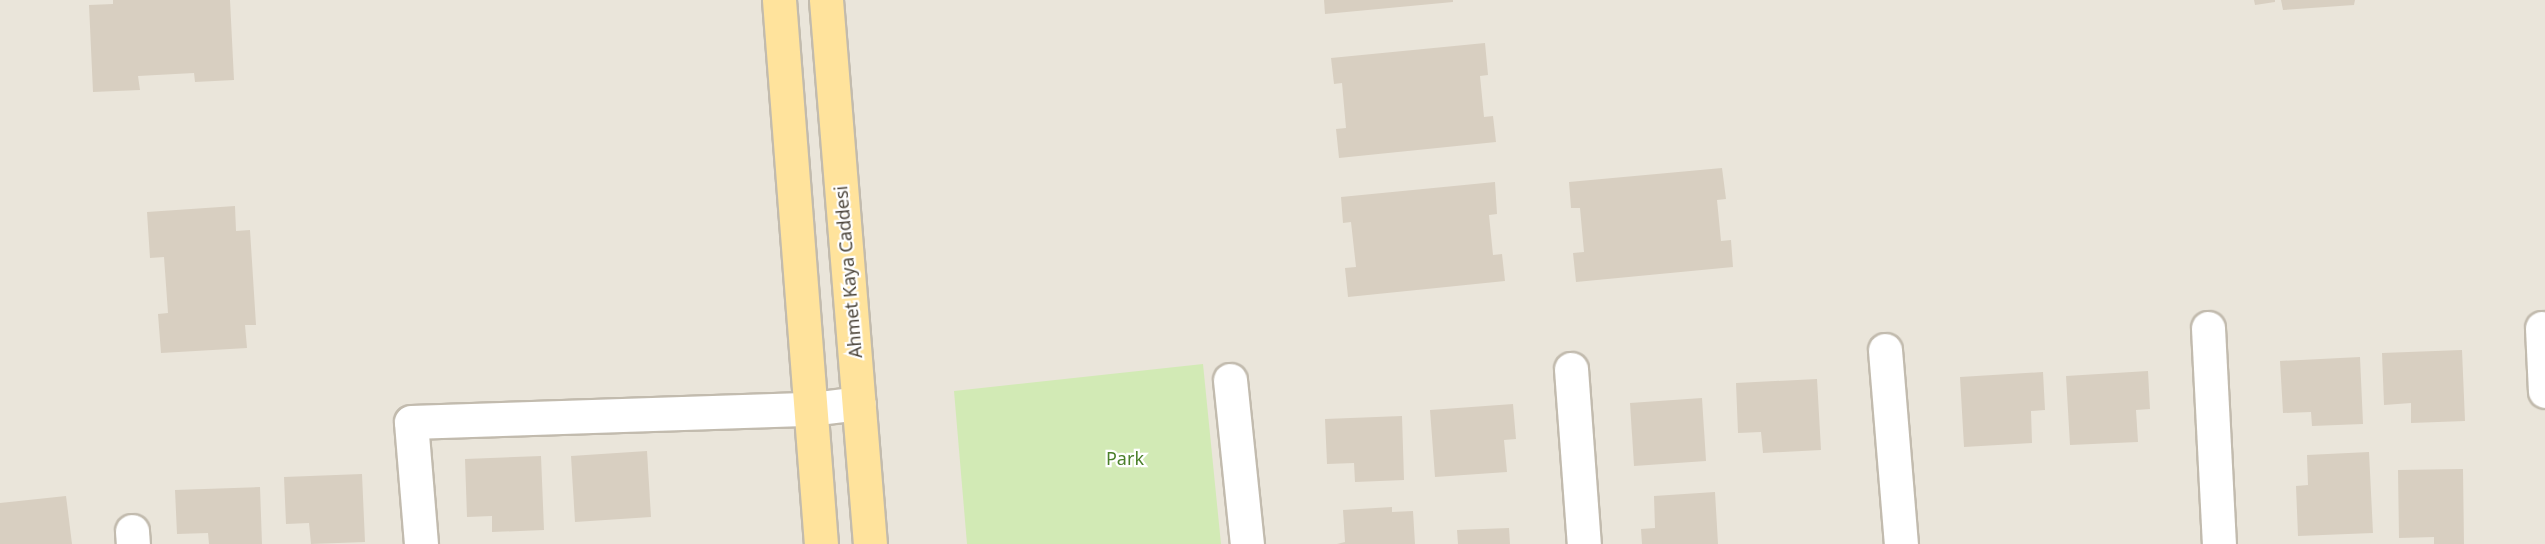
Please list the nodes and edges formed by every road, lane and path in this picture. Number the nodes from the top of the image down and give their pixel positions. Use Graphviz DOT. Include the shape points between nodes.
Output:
graph roads {
  1 [pos="779,0"];
  2 [pos="826,0"];
  3 [pos="2208,328"];
  4 [pos="2542,328"];
  5 [pos="1885,350"];
  6 [pos="1571,369"];
  7 [pos="1230,380"];
  8 [pos="2545,391"];
  9 [pos="859,403"];
  10 [pos="811,409"];
  11 [pos="421,544"];
  12 [pos="821,544"];
  13 [pos="870,544"];
  14 [pos="1247,544"];
  15 [pos="1584,544"];
  16 [pos="1901,544"];
  17 [pos="2219,544"];
  1 -- 10 [label="main road"];
  2 -- 9 [label="main road, Ahmet Kaya Caddesi"];
  3 -- 17 [label="street"];
  4 -- 8 [label="street"];
  5 -- 16 [label="street"];
  6 -- 15 [label="street"];
  7 -- 14 [label="street"];
  9 -- 10 [label="street"];
  9 -- 13 [label="main road, Ahmet Kaya Caddesi"];
  10 -- 11 [label="street" via="411,422"];
  10 -- 12 [label="main road"];
}
